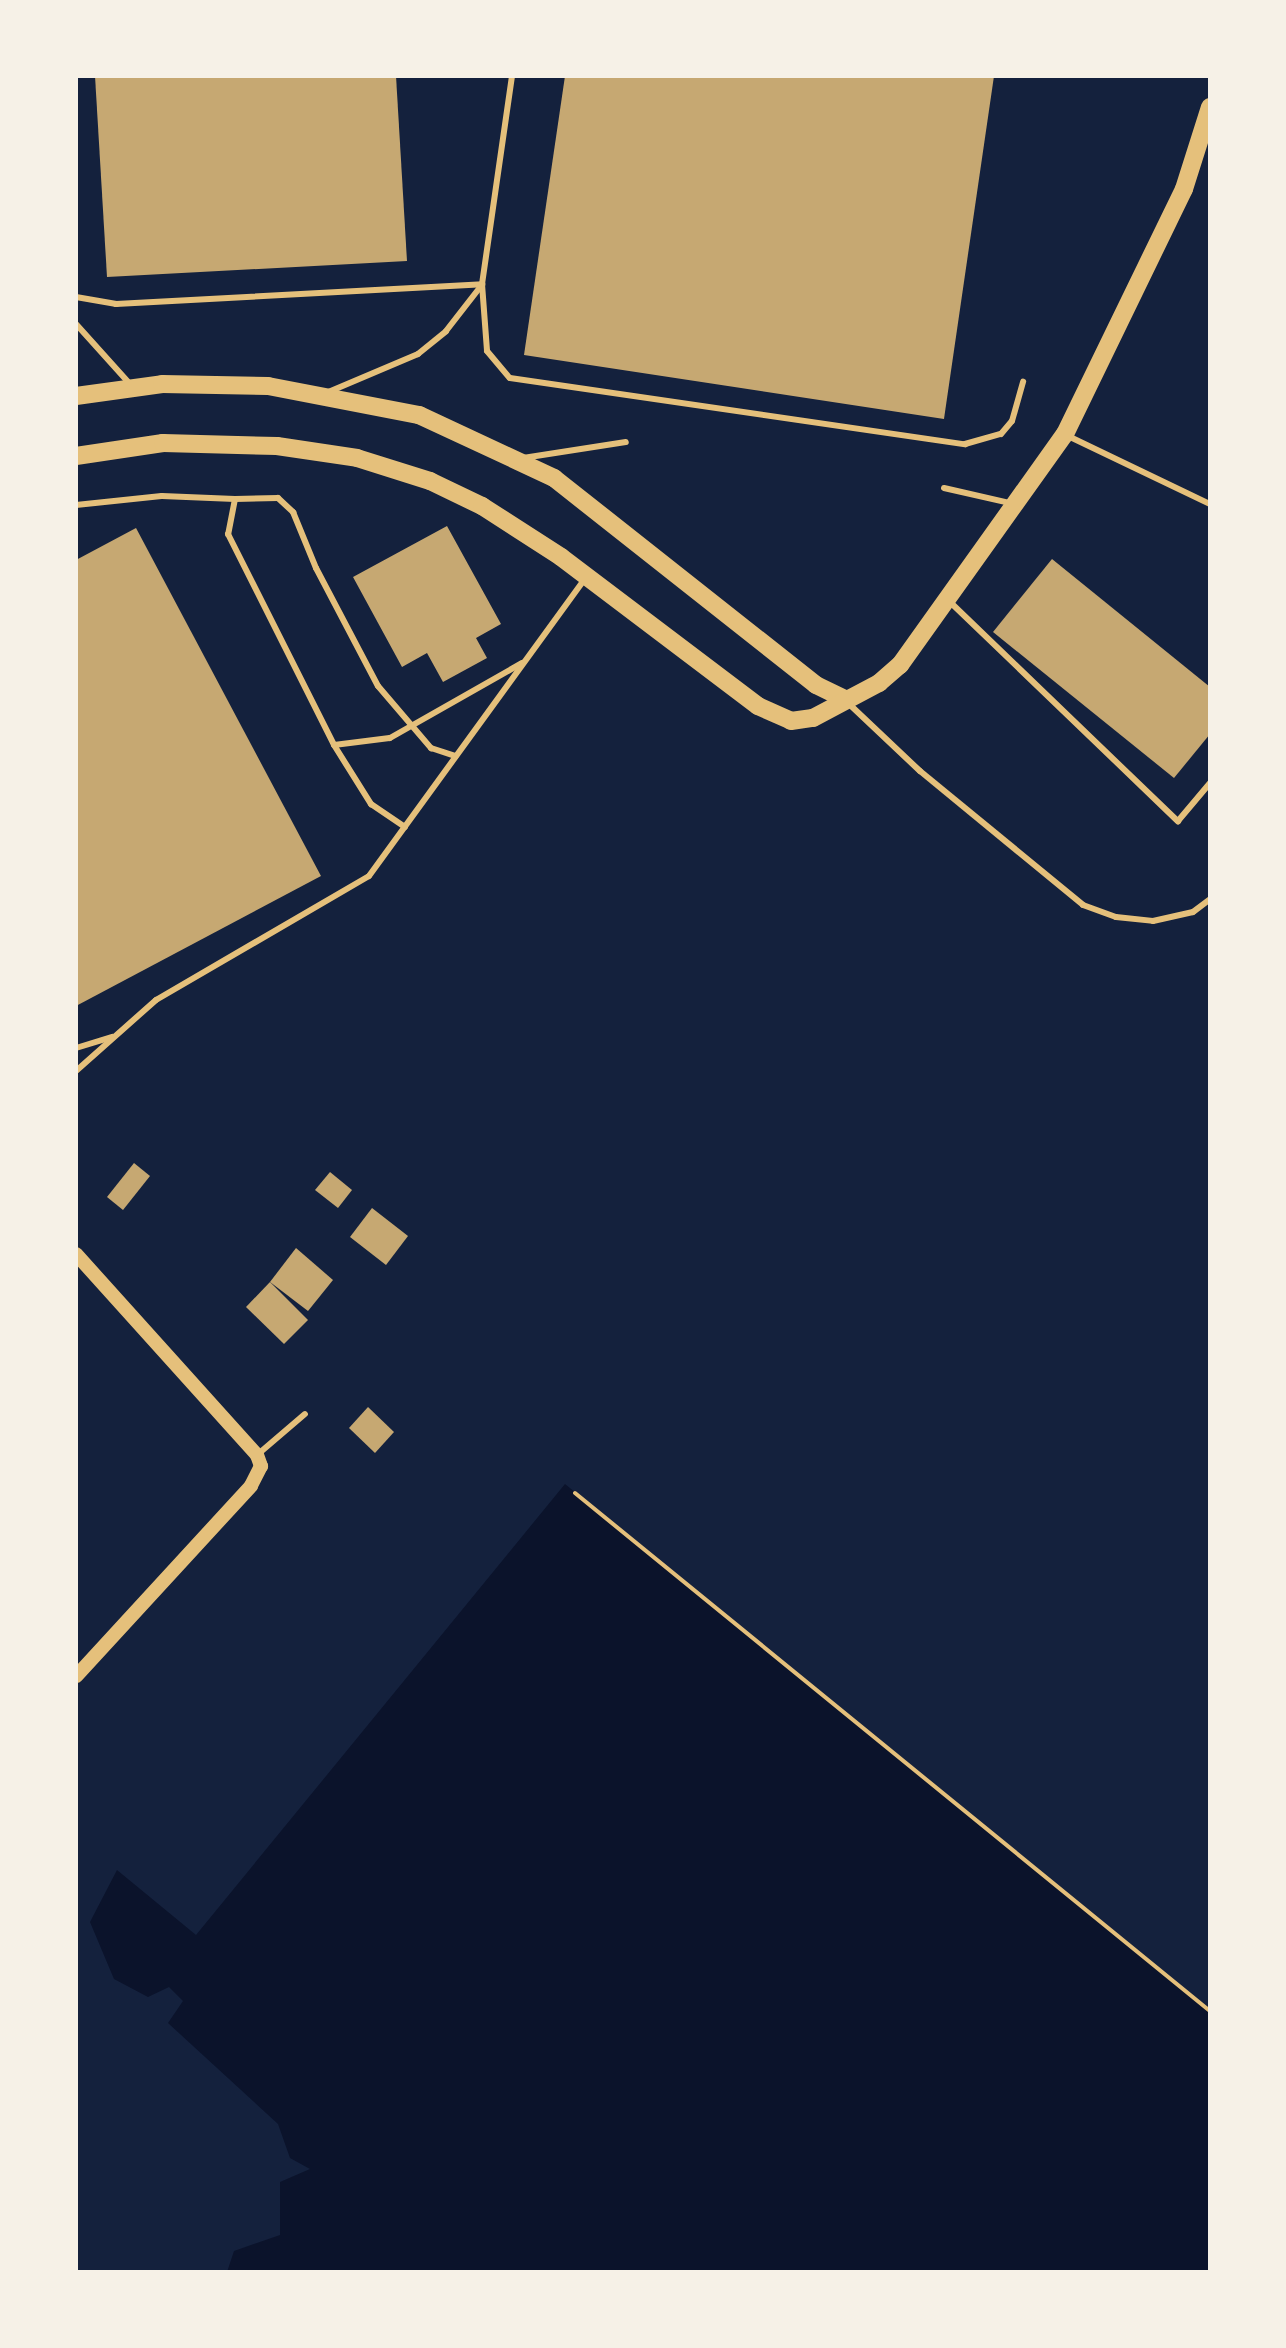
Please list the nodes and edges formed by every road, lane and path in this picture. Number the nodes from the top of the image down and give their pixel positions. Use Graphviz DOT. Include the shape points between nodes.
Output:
graph roads {
  1 [pos="512,76"];
  2 [pos="1210,107"];
  3 [pos="482,284"];
  4 [pos="76,297"];
  5 [pos="76,324"];
  6 [pos="1023,382"];
  7 [pos="133,387"];
  8 [pos="323,394"];
  9 [pos="76,396"];
  10 [pos="1065,434"];
  11 [pos="626,442"];
  12 [pos="76,456"];
  13 [pos="521,458"];
  14 [pos="944,488"];
  15 [pos="235,499"];
  16 [pos="1013,504"];
  17 [pos="1210,504"];
  18 [pos="76,505"];
  19 [pos="587,576"];
  20 [pos="947,599"];
  21 [pos="525,661"];
  22 [pos="843,698"];
  23 [pos="413,724"];
  24 [pos="334,745"];
  25 [pos="456,756"];
  26 [pos="1210,783"];
  27 [pos="405,827"];
  28 [pos="1210,899"];
  29 [pos="115,1036"];
  30 [pos="76,1048"];
  31 [pos="76,1071"];
  32 [pos="76,1254"];
  33 [pos="305,1414"];
  34 [pos="257,1455"];
  35 [pos="575,1493"];
  36 [pos="76,1676"];
  37 [pos="1210,2011"];
  1 -- 3 [label="lane"];
  2 -- 10 [label="main road" via="1184,189"];
  3 -- 4 [label="lane" via="116,304"];
  3 -- 6 [label="lane" via="487,351 497,368 524,383 965,444 1001,434 1012,421"];
  3 -- 8 [label="lane" via="425,349"];
  5 -- 7 [label="lane"];
  7 -- 8 [label="main road" via="211,383"];
  7 -- 9 [label="main road"];
  8 -- 13 [label="main road" via="419,415"];
  10 -- 16 [label="main road"];
  10 -- 17 [label="lane"];
  11 -- 13 [label="lane"];
  12 -- 19 [label="main road" via="126,446 202,442 357,458 430,481 482,506"];
  13 -- 22 [label="main road" via="590,504 816,685"];
  14 -- 16 [label="lane"];
  15 -- 18 [label="lane" via="162,496"];
  15 -- 23 [label="lane" via="278,498 293,512 378,686"];
  15 -- 24 [label="lane" via="228,534"];
  16 -- 20 [label="main road"];
  19 -- 21 [label="lane"];
  19 -- 22 [label="main road" via="780,718 813,718"];
  20 -- 22 [label="main road" via="892,673 864,692"];
  20 -- 26 [label="lane" via="993,649 1178,821"];
  21 -- 23 [label="lane"];
  21 -- 25 [label="lane"];
  22 -- 28 [label="lane" via="920,771 1083,905 1116,917 1153,921 1193,912"];
  23 -- 24 [label="lane" via="390,738"];
  23 -- 25 [label="lane" via="431,748"];
  24 -- 27 [label="lane" via="371,804"];
  25 -- 27 [label="lane"];
  27 -- 29 [label="lane" via="369,876 156,1000"];
  29 -- 30 [label="lane"];
  29 -- 31 [label="lane"];
  32 -- 34 [label="street"];
  33 -- 34 [label="lane"];
  34 -- 36 [label="street" via="258,1477"];
  35 -- 37 [label="path"];
}
